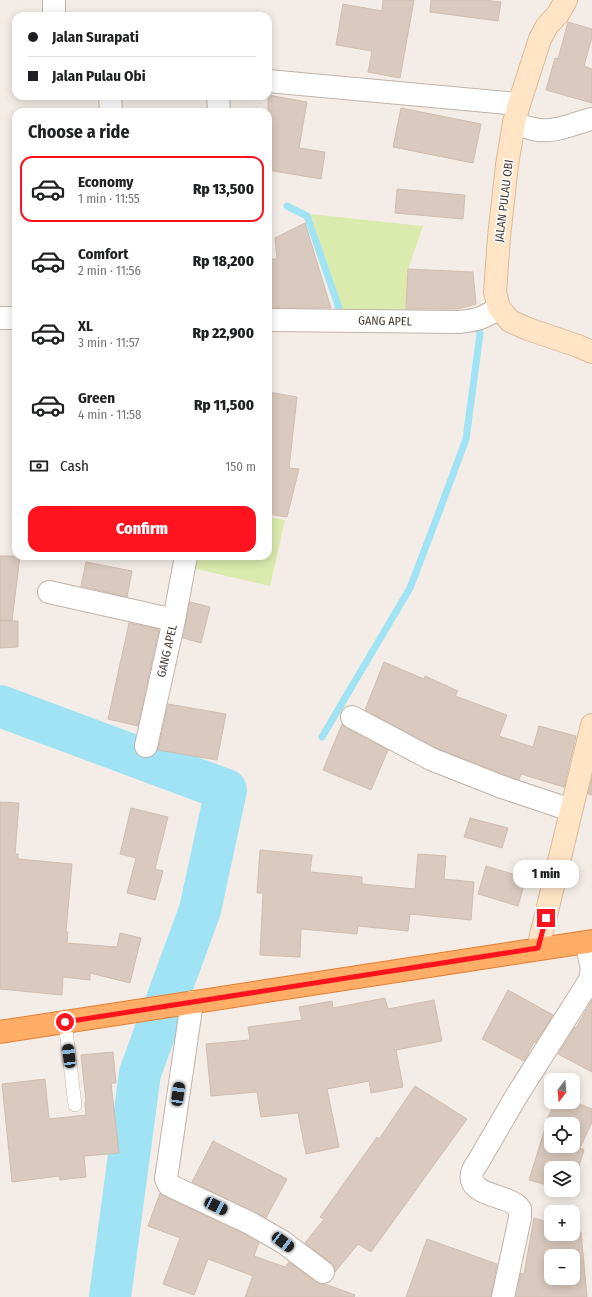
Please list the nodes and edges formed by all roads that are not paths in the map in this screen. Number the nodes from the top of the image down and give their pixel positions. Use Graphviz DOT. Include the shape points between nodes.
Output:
graph roads {
  1 [pos="54,0"];
  2 [pos="566,0"];
  3 [pos="54,12"];
  4 [pos="272,82"];
  5 [pos="517,114"];
  6 [pos="592,119"];
  7 [pos="485,315"];
  8 [pos="0,318"];
  9 [pos="12,318"];
  10 [pos="272,320"];
  11 [pos="592,352"];
  12 [pos="185,560"];
  13 [pos="49,592"];
  14 [pos="174,620"];
  15 [pos="352,717"];
  16 [pos="592,725"];
  17 [pos="146,746"];
  18 [pos="572,810"];
  19 [pos="589,941"];
  20 [pos="538,948"];
  21 [pos="185,1003"];
  22 [pos="65,1022"];
  23 [pos="0,1032"];
  24 [pos="75,1105"];
  25 [pos="323,1272"];
  26 [pos="503,1297"];
  1 -- 3 [label="street"];
  2 -- 5 [label="street, JALAN PULAU OBI" via="540,39"];
  4 -- 5 [label="street"];
  5 -- 6 [label="street" via="538,130 568,127"];
  5 -- 7 [label="street, JALAN PULAU OBI" via="507,165 495,292"];
  7 -- 10 [label="street, GANG APEL" via="444,322"];
  7 -- 11 [label="street" via="510,321"];
  8 -- 9 [label="street"];
  12 -- 14 [label="street, GANG APEL"];
  13 -- 14 [label="street"];
  14 -- 17 [label="street, GANG APEL"];
  15 -- 18 [label="street" via="431,759 502,787"];
  16 -- 18 [label="street"];
  18 -- 20 [label="street"];
  19 -- 20 [label="highway"];
  19 -- 26 [label="street" via="592,969 590,980 517,1094 472,1173 473,1184 479,1190 516,1204 520,1209"];
  20 -- 21 [label="highway"];
  21 -- 22 [label="highway"];
  21 -- 25 [label="street" via="166,1180 169,1185 250,1223 283,1242"];
  22 -- 23 [label="highway"];
  22 -- 24 [label="lane"];
}
